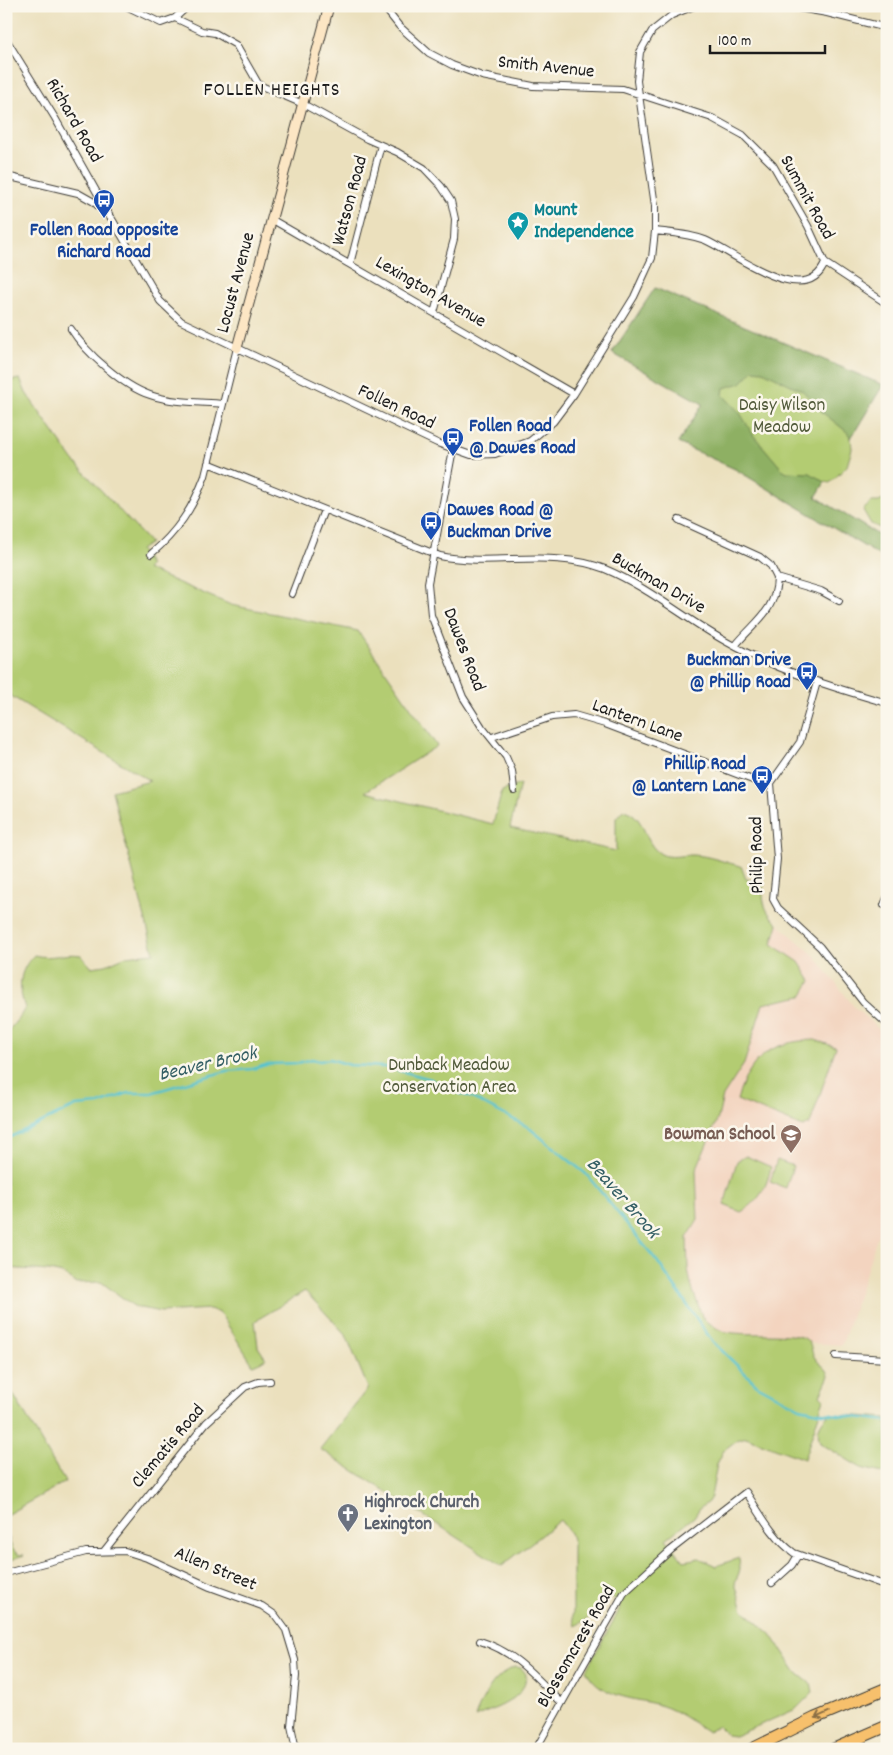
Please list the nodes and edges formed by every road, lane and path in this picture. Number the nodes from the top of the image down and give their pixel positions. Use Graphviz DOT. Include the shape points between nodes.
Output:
graph roads {
  1 [pos="126,6"];
  2 [pos="188,6"];
  3 [pos="329,6"];
  4 [pos="385,6"];
  5 [pos="694,6"];
  6 [pos="787,6"];
  7 [pos="175,18"];
  8 [pos="887,28"];
  9 [pos="6,39"];
  10 [pos="639,95"];
  11 [pos="303,104"];
  12 [pos="381,145"];
  13 [pos="6,176"];
  14 [pos="112,219"];
  15 [pos="271,220"];
  16 [pos="655,231"];
  17 [pos="825,262"];
  18 [pos="350,264"];
  19 [pos="887,304"];
  20 [pos="434,313"];
  21 [pos="72,329"];
  22 [pos="236,348"];
  23 [pos="574,394"];
  24 [pos="223,404"];
  25 [pos="453,449"];
  26 [pos="208,463"];
  27 [pos="324,510"];
  28 [pos="679,520"];
  29 [pos="434,553"];
  30 [pos="151,554"];
  31 [pos="777,578"];
  32 [pos="292,594"];
  33 [pos="839,601"];
  34 [pos="735,646"];
  35 [pos="817,682"];
  36 [pos="887,704"];
  37 [pos="492,737"];
  38 [pos="771,787"];
  39 [pos="514,790"];
  40 [pos="887,898"];
  41 [pos="884,905"];
  42 [pos="887,1024"];
  43 [pos="836,1356"];
  44 [pos="887,1359"];
  45 [pos="270,1381"];
  46 [pos="104,1551"];
  47 [pos="798,1555"];
  48 [pos="6,1573"];
  49 [pos="772,1583"];
  50 [pos="887,1586"];
  51 [pos="480,1641"];
  52 [pos="887,1688"];
  53 [pos="562,1703"];
  54 [pos="887,1726"];
  55 [pos="296,1749"];
  56 [pos="536,1749"];
  57 [pos="752,1749"];
  58 [pos="834,1749"];
  1 -- 7 [label="street" via="161,23"];
  2 -- 7 [label="street"];
  3 -- 11 [label="street, Locust Avenue"];
  4 -- 10 [label="street, Smith Avenue" via="399,26 429,52 452,65 483,76 533,86 624,90"];
  5 -- 10 [label="street, Follen Road" via="672,15 652,31 640,52"];
  6 -- 8 [label="street"];
  7 -- 11 [label="street" via="236,45 259,85"];
  9 -- 14 [label="street, Richard Road"];
  10 -- 16 [label="street, Follen Road" via="655,206"];
  10 -- 17 [label="street, Summit Road" via="712,118 743,135 758,148 788,190"];
  11 -- 12 [label="street"];
  11 -- 15 [label="street, Locust Avenue"];
  12 -- 18 [label="street, Watson Road"];
  12 -- 20 [label="street" via="424,168 451,201 455,219 454,239"];
  13 -- 14 [label="street, Follen Road" via="78,194 94,202"];
  14 -- 22 [label="street, Follen Road" via="160,301 181,320"];
  15 -- 18 [label="street, Lexington Avenue"];
  15 -- 22 [label="street, Locust Avenue"];
  16 -- 17 [label="street" via="703,239 764,273 797,282 817,276"];
  16 -- 23 [label="street, Follen Road" via="652,258 645,277"];
  17 -- 19 [label="street, Summit Road"];
  18 -- 20 [label="street, Lexington Avenue"];
  20 -- 23 [label="street, Lexington Avenue"];
  21 -- 24 [label="street" via="85,347 136,389 174,400"];
  22 -- 24 [label="street, Locust Avenue"];
  22 -- 25 [label="street, Follen Road" via="389,422"];
  23 -- 25 [label="street, Follen Road" via="554,422 530,441 495,454 471,455"];
  24 -- 26 [label="street, Locust Avenue"];
  25 -- 29 [label="street, Dawes Road"];
  26 -- 27 [label="street, Buckman Drive"];
  26 -- 30 [label="street, Locust Avenue" via="199,493 184,519 170,538"];
  27 -- 29 [label="street, Buckman Drive"];
  27 -- 32 [label="street"];
  28 -- 31 [label="street" via="760,557 771,566"];
  29 -- 34 [label="street, Buckman Drive" via="479,561 541,559 587,564 633,583"];
  29 -- 37 [label="street, Dawes Road" via="428,583 431,615 463,697"];
  31 -- 33 [label="street" via="821,591"];
  31 -- 34 [label="street" via="777,593 768,610"];
  34 -- 35 [label="street, Buckman Drive" via="764,662"];
  35 -- 36 [label="street, Buckman Drive"];
  35 -- 38 [label="street" via="800,742 778,770"];
  37 -- 38 [label="street, Lantern Lane" via="552,717 574,715 606,724"];
  37 -- 39 [label="street, Dawes Road" via="512,770"];
  38 -- 42 [label="street, Philip Road" via="777,859 773,899 778,908 820,947 863,1002"];
  40 -- 41 [label="street"];
  43 -- 44 [label="street"];
  45 -- 46 [label="street, Clematis Road" via="245,1387 206,1423"];
  46 -- 48 [label="street, Allen Street" via="86,1552"];
  46 -- 55 [label="street, Allen Street" via="124,1550 147,1558 262,1606 275,1615 286,1630 295,1660 291,1726"];
  47 -- 49 [label="street"];
  47 -- 50 [label="street"];
  47 -- 53 [label="street, Blossomcrest Road" via="784,1546 746,1492 671,1550 624,1593"];
  51 -- 53 [label="street" via="499,1647 515,1658"];
  52 -- 57 [label="highway, one-way"];
  53 -- 56 [label="street, Blossomcrest Road"];
  54 -- 58 [label="highway"];
}
